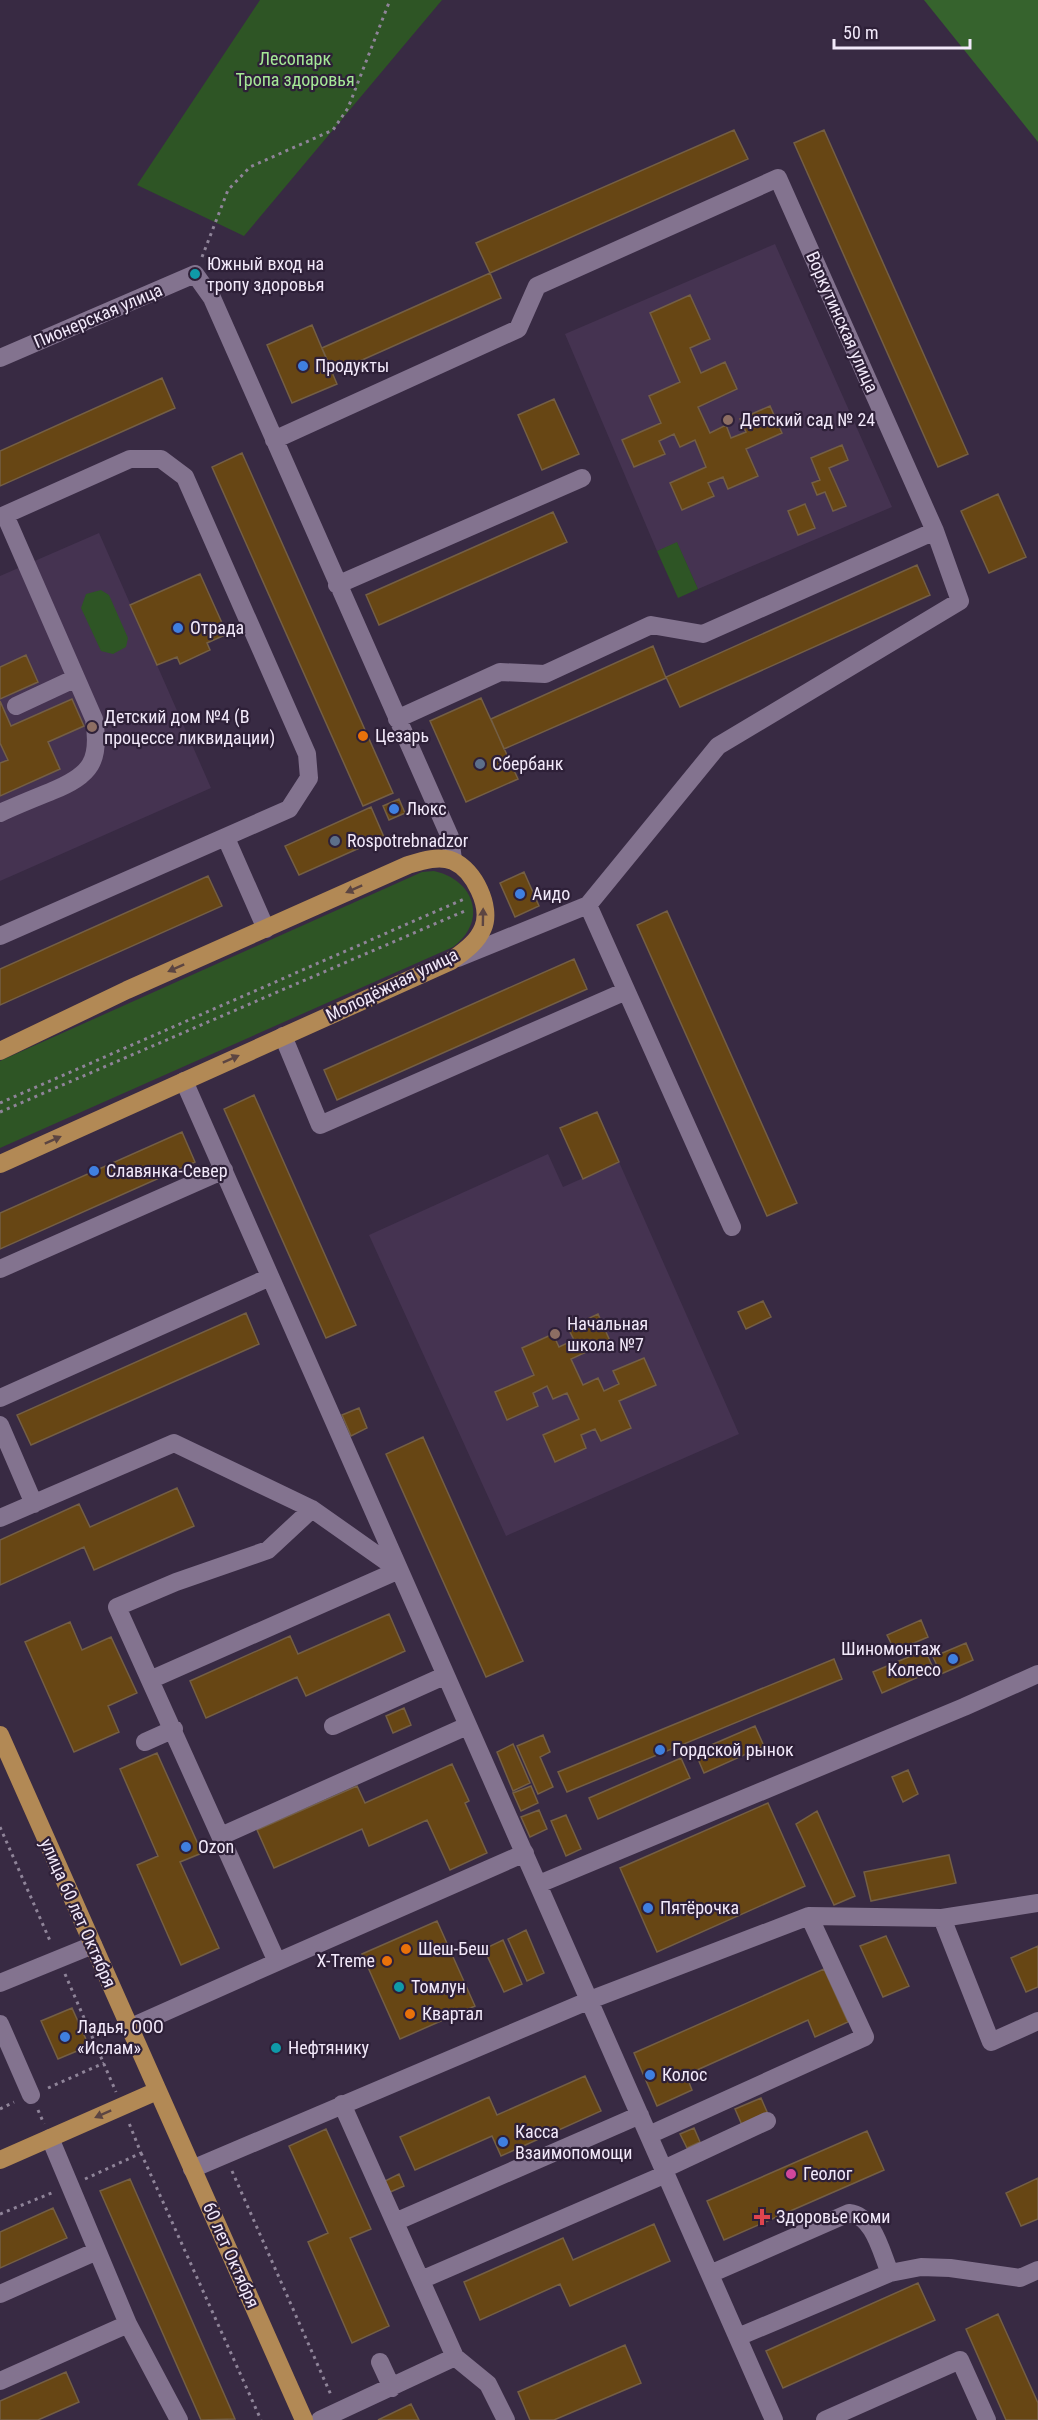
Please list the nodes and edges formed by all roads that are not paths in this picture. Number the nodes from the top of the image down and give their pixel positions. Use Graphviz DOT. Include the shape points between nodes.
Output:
graph roads {
  1 [pos="0,358"];
  2 [pos="274,440"];
  3 [pos="582,478"];
  4 [pos="2,516"];
  5 [pos="935,531"];
  6 [pos="337,585"];
  7 [pos="76,678"];
  8 [pos="16,706"];
  9 [pos="397,719"];
  10 [pos="0,813"];
  11 [pos="226,838"];
  12 [pos="453,860"];
  13 [pos="588,905"];
  14 [pos="266,929"];
  15 [pos="0,936"];
  16 [pos="451,961"];
  17 [pos="626,991"];
  18 [pos="283,1036"];
  19 [pos="0,1051"];
  20 [pos="184,1081"];
  21 [pos="0,1164"];
  22 [pos="224,1170"];
  23 [pos="732,1227"];
  24 [pos="0,1269"];
  25 [pos="270,1276"];
  26 [pos="0,1398"];
  27 [pos="0,1425"];
  28 [pos="34,1504"];
  29 [pos="312,1509"];
  30 [pos="0,1518"];
  31 [pos="399,1570"];
  32 [pos="1038,1674"];
  33 [pos="444,1676"];
  34 [pos="150,1680"];
  35 [pos="333,1726"];
  36 [pos="467,1726"];
  37 [pos="174,1729"];
  38 [pos="0,1735"];
  39 [pos="145,1742"];
  40 [pos="220,1836"];
  41 [pos="525,1853"];
  42 [pos="539,1884"];
  43 [pos="1038,1903"];
  44 [pos="810,1916"];
  45 [pos="942,1918"];
  46 [pos="93,1945"];
  47 [pos="277,1962"];
  48 [pos="0,1983"];
  49 [pos="590,2000"];
  50 [pos="1038,2021"];
  51 [pos="0,2024"];
  52 [pos="129,2028"];
  53 [pos="157,2091"];
  54 [pos="31,2095"];
  55 [pos="342,2104"];
  56 [pos="640,2115"];
  57 [pos="767,2121"];
  58 [pos="649,2135"];
  59 [pos="50,2138"];
  60 [pos="0,2160"];
  61 [pos="192,2169"];
  62 [pos="665,2172"];
  63 [pos="395,2222"];
  64 [pos="97,2251"];
  65 [pos="1038,2270"];
  66 [pos="890,2273"];
  67 [pos="710,2274"];
  68 [pos="421,2280"];
  69 [pos="0,2294"];
  70 [pos="128,2324"];
  71 [pos="738,2337"];
  72 [pos="455,2357"];
  73 [pos="380,2362"];
  74 [pos="0,2381"];
  75 [pos="392,2388"];
  76 [pos="179,2420"];
  77 [pos="304,2420"];
  78 [pos="320,2420"];
  79 [pos="506,2420"];
  80 [pos="774,2420"];
  81 [pos="825,2420"];
  82 [pos="987,2420"];
  1 -- 2 [label="street, Пионерская улица" via="195,274 212,298"];
  2 -- 5 [label="street, Воркутинская улица" via="518,328 537,286 778,178"];
  2 -- 6 [label="street"];
  3 -- 6 [label="street"];
  4 -- 7 [label="street"];
  4 -- 11 [label="street" via="130,459 161,459 185,477 307,753 309,778 289,809"];
  5 -- 9 [label="street" via="703,634 651,626 544,674 500,672"];
  5 -- 13 [label="street, Воркутинская улица" via="960,601 718,746"];
  6 -- 9 [label="street"];
  7 -- 8 [label="street"];
  7 -- 10 [label="street" via="96,733 95,752 86,772 75,781"];
  9 -- 12 [label="street" via="450,837"];
  11 -- 14 [label="street"];
  11 -- 15 [label="street"];
  12 -- 14 [label="main road, one-way" via="434,858 408,865"];
  16 -- 12 [label="main road, Молодёжная улица, one-way" via="472,945 483,928 486,913 476,900 469,873"];
  13 -- 16 [label="street"];
  13 -- 17 [label="street"];
  14 -- 19 [label="main road, one-way"];
  16 -- 18 [label="main road, Молодёжная улица"];
  17 -- 18 [label="street" via="320,1125"];
  17 -- 23 [label="street"];
  20 -- 18 [label="main road, Молодёжная улица, one-way"];
  21 -- 20 [label="main road, Молодёжная улица, one-way"];
  20 -- 22 [label="street"];
  22 -- 24 [label="street"];
  22 -- 25 [label="street"];
  25 -- 26 [label="street"];
  25 -- 31 [label="street"];
  27 -- 28 [label="street"];
  28 -- 29 [label="street" via="174,1443"];
  28 -- 30 [label="street"];
  29 -- 31 [label="street"];
  29 -- 34 [label="street" via="268,1550 117,1607"];
  31 -- 33 [label="street"];
  31 -- 34 [label="street"];
  32 -- 42 [label="street"];
  33 -- 35 [label="street"];
  33 -- 36 [label="street"];
  34 -- 37 [label="street"];
  36 -- 40 [label="street"];
  36 -- 41 [label="street"];
  37 -- 39 [label="street"];
  37 -- 40 [label="street"];
  38 -- 46 [label="main road, улица 60 лет Октября"];
  40 -- 47 [label="street"];
  41 -- 42 [label="street"];
  41 -- 47 [label="street"];
  42 -- 49 [label="street"];
  43 -- 45 [label="street"];
  44 -- 45 [label="street"];
  44 -- 49 [label="street"];
  44 -- 58 [label="street" via="865,2037"];
  45 -- 50 [label="street" via="991,2042"];
  46 -- 48 [label="street"];
  46 -- 52 [label="main road, улица 60 лет Октября"];
  47 -- 52 [label="street"];
  49 -- 55 [label="street"];
  49 -- 56 [label="street"];
  51 -- 54 [label="street"];
  52 -- 53 [label="main road, улица 60 лет Октября"];
  53 -- 59 [label="main road, one-way"];
  53 -- 61 [label="main road, 60 лет Октября"];
  55 -- 61 [label="street"];
  55 -- 63 [label="street"];
  56 -- 58 [label="street"];
  56 -- 63 [label="street"];
  57 -- 62 [label="street"];
  58 -- 62 [label="street"];
  59 -- 60 [label="main road"];
  59 -- 64 [label="street"];
  61 -- 77 [label="main road, 60 лет Октября"];
  62 -- 67 [label="street"];
  62 -- 68 [label="street"];
  63 -- 68 [label="street"];
  64 -- 69 [label="street"];
  64 -- 70 [label="street"];
  65 -- 66 [label="street" via="1020,2278 950,2268 921,2267"];
  66 -- 67 [label="street" via="869,2223 858,2214 849,2213"];
  66 -- 71 [label="street"];
  67 -- 71 [label="street"];
  68 -- 72 [label="street"];
  70 -- 74 [label="street"];
  70 -- 76 [label="street"];
  71 -- 80 [label="street"];
  72 -- 75 [label="street"];
  72 -- 79 [label="street" via="488,2384"];
  73 -- 75 [label="street"];
  75 -- 78 [label="street"];
  81 -- 82 [label="street" via="960,2360"];
}
